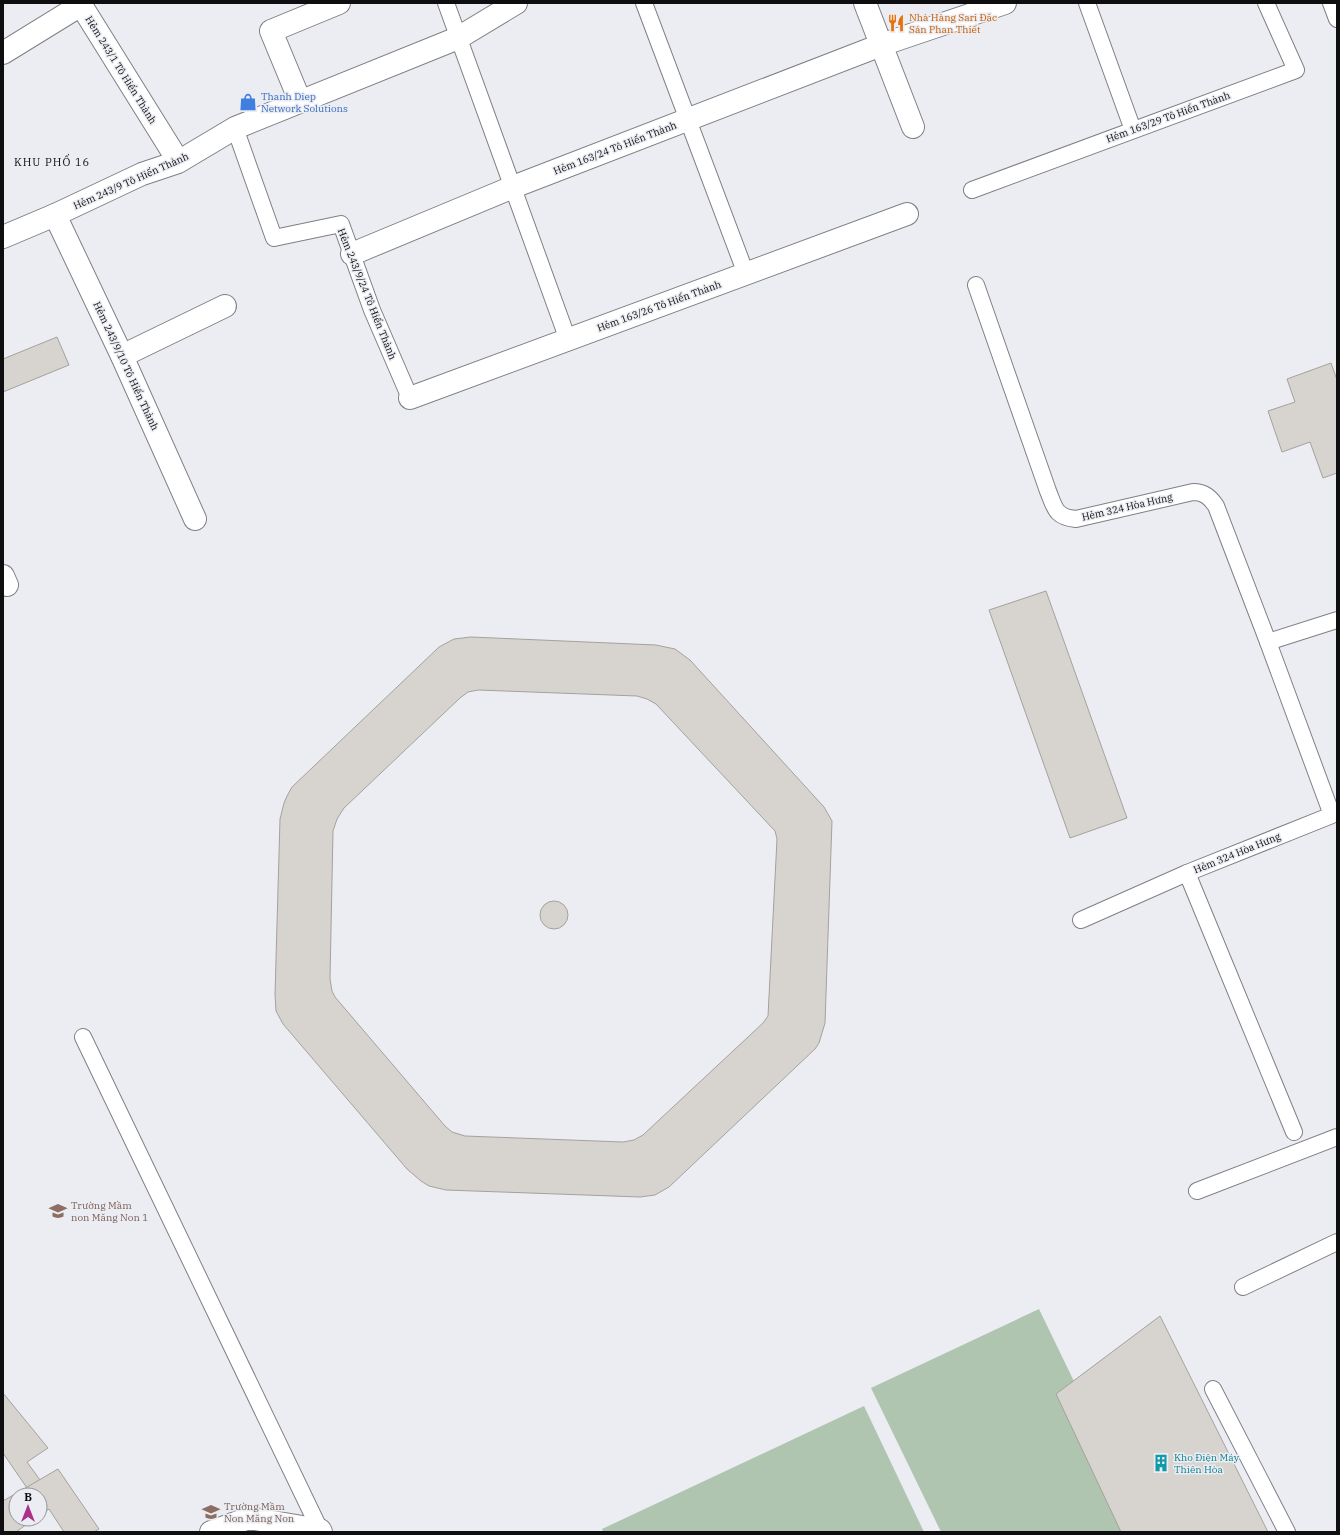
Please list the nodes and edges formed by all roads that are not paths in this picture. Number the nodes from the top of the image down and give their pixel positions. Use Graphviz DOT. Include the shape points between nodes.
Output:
graph roads {
  1 [pos="339,3"];
  2 [pos="446,3"];
  3 [pos="516,3"];
  4 [pos="644,3"];
  5 [pos="865,3"];
  6 [pos="1005,3"];
  7 [pos="1087,3"];
  8 [pos="1266,3"];
  9 [pos="1331,3"];
  10 [pos="82,4"];
  11 [pos="1337,19"];
  12 [pos="458,38"];
  13 [pos="881,46"];
  14 [pos="3,53"];
  15 [pos="300,101"];
  16 [pos="688,120"];
  17 [pos="913,127"];
  18 [pos="235,128"];
  19 [pos="1133,130"];
  20 [pos="175,157"];
  21 [pos="513,187"];
  22 [pos="972,190"];
  23 [pos="907,214"];
  24 [pos="55,215"];
  25 [pos="3,237"];
  26 [pos="352,254"];
  27 [pos="746,274"];
  28 [pos="976,285"];
  29 [pos="225,306"];
  30 [pos="568,340"];
  31 [pos="122,356"];
  32 [pos="410,398"];
  33 [pos="194,519"];
  34 [pos="1337,620"];
  35 [pos="1268,642"];
  36 [pos="1187,873"];
  37 [pos="1081,920"];
  38 [pos="83,1037"];
  39 [pos="1294,1132"];
  40 [pos="1337,1137"];
  41 [pos="1197,1191"];
  42 [pos="1337,1242"];
  43 [pos="1243,1287"];
  44 [pos="1213,1389"];
  45 [pos="321,1531"];
  46 [pos="210,1532"];
  47 [pos="1287,1532"];
  1 -- 15 [label="street" via="271,31"];
  2 -- 12 [label="lane"];
  3 -- 12 [label="street, Hẻm 243/9 Tô Hiến Thành"];
  4 -- 16 [label="lane"];
  5 -- 13 [label="street"];
  6 -- 13 [label="street, Hẻm 163/24 Tô Hiến Thành"];
  7 -- 19 [label="lane"];
  8 -- 19 [label="lane, Hẻm 163/29 Tô Hiến Thành" via="1296,70"];
  9 -- 11 [label="lane"];
  10 -- 14 [label="street, Hẻm 243/1 Tô Hiến Thành"];
  10 -- 20 [label="street, Hẻm 243/1 Tô Hiến Thành"];
  12 -- 15 [label="street, Hẻm 243/9 Tô Hiến Thành"];
  12 -- 21 [label="lane"];
  13 -- 16 [label="street, Hẻm 163/24 Tô Hiến Thành"];
  13 -- 17 [label="street"];
  15 -- 18 [label="street, Hẻm 243/9 Tô Hiến Thành"];
  16 -- 21 [label="street, Hẻm 163/24 Tô Hiến Thành"];
  16 -- 27 [label="lane"];
  18 -- 20 [label="street, Hẻm 243/9 Tô Hiến Thành"];
  18 -- 26 [label="lane, Hẻm 243/9/24 Tô Hiến Thành" via="274,238 340,224"];
  19 -- 22 [label="lane, Hẻm 163/29 Tô Hiến Thành"];
  20 -- 24 [label="street, Hẻm 243/9 Tô Hiến Thành"];
  21 -- 26 [label="street, Hẻm 163/24 Tô Hiến Thành"];
  21 -- 30 [label="lane"];
  23 -- 27 [label="street, Hẻm 163/26 Tô Hiến Thành"];
  24 -- 25 [label="street, Hẻm 243/9 Tô Hiến Thành"];
  24 -- 31 [label="street, Hẻm 243/9/10 Tô Hiến Thành"];
  26 -- 32 [label="lane, Hẻm 243/9/24 Tô Hiến Thành" via="372,310"];
  27 -- 30 [label="street, Hẻm 163/26 Tô Hiến Thành"];
  28 -- 35 [label="lane, Hẻm 324 Hòa Hưng" via="1057,512 1066,518 1076,519 1193,492 1210,497 1216,506"];
  29 -- 31 [label="street"];
  30 -- 32 [label="street, Hẻm 163/26 Tô Hiến Thành"];
  31 -- 33 [label="street, Hẻm 243/9/10 Tô Hiến Thành"];
  34 -- 35 [label="lane"];
  35 -- 36 [label="lane, Hẻm 324 Hòa Hưng" via="1332,815"];
  36 -- 37 [label="lane"];
  36 -- 39 [label="lane, Hẻm 324 Hòa Hưng"];
  38 -- 45 [label="lane"];
  40 -- 41 [label="lane"];
  42 -- 43 [label="lane"];
  44 -- 47 [label="lane"];
  45 -- 46 [label="street" via="249,1518"];
}
